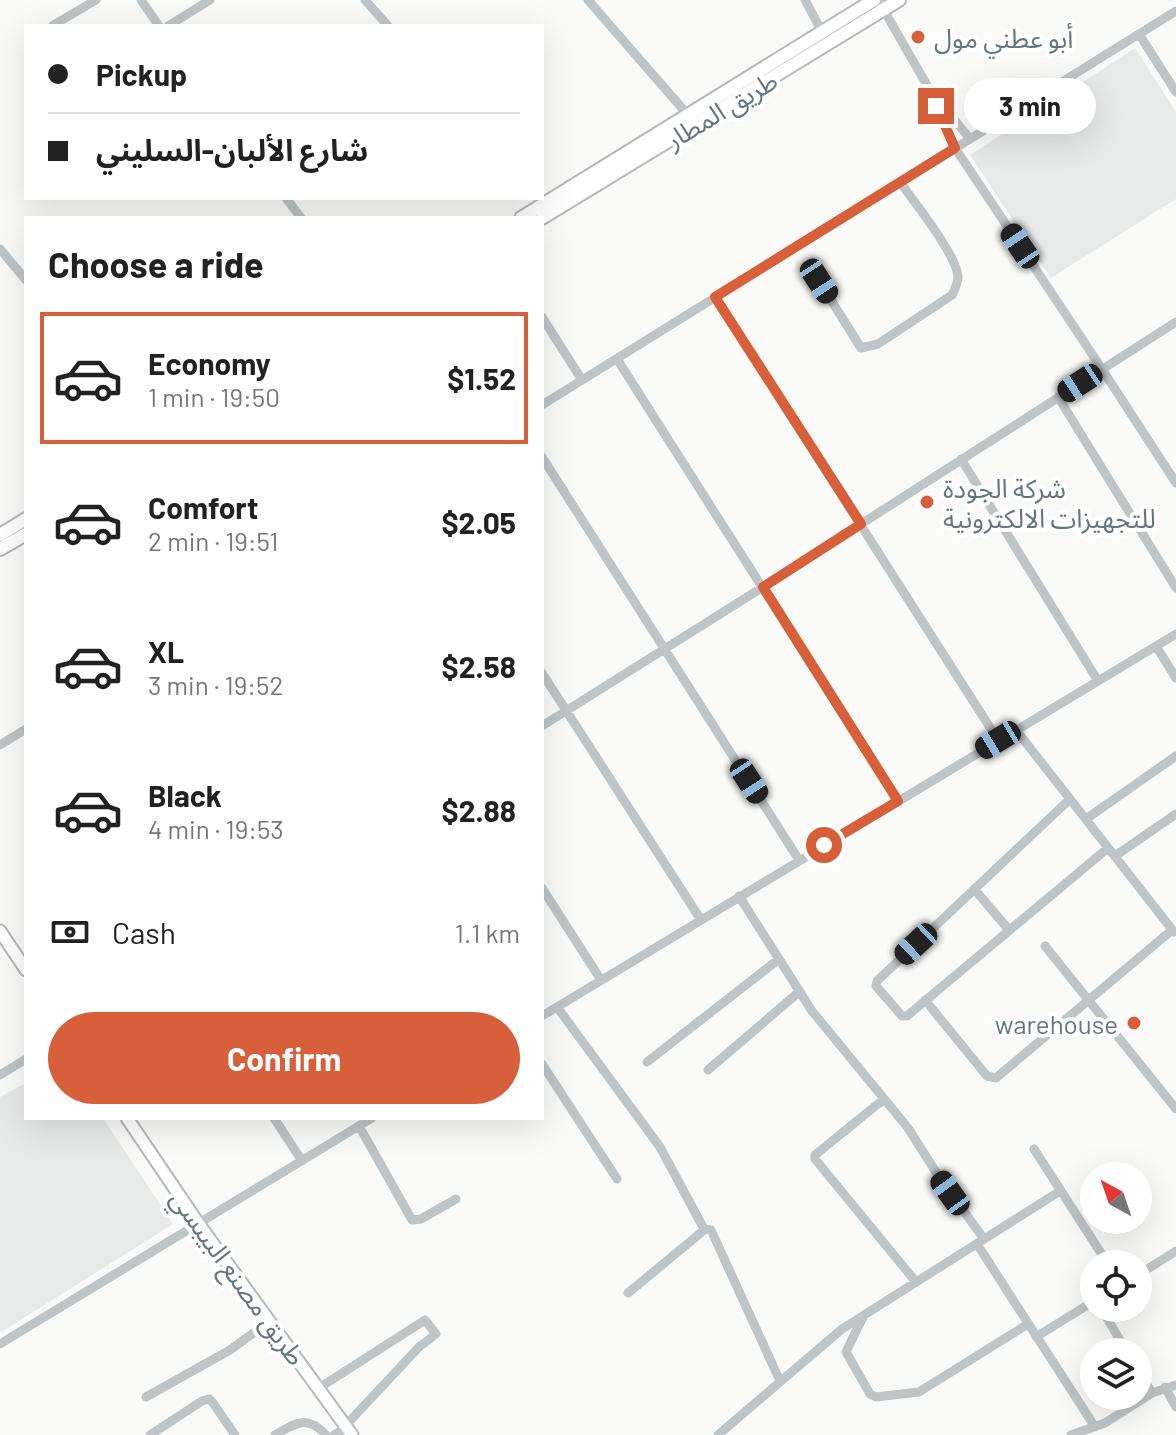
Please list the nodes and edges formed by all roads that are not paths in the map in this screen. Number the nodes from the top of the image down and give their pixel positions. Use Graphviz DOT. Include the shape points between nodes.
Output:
graph roads {
  1 [pos="96,0"];
  2 [pos="141,0"];
  3 [pos="210,0"];
  4 [pos="365,0"];
  5 [pos="588,0"];
  6 [pos="805,0"];
  7 [pos="899,0"];
  8 [pos="879,3"];
  9 [pos="1176,11"];
  10 [pos="55,24"];
  11 [pos="158,24"];
  12 [pos="171,24"];
  13 [pos="386,24"];
  14 [pos="822,32"];
  15 [pos="1139,34"];
  16 [pos="928,87"];
  17 [pos="1176,92"];
  18 [pos="688,115"];
  19 [pos="970,139"];
  20 [pos="955,148"];
  21 [pos="900,182"];
  22 [pos="544,199"];
  23 [pos="541,201"];
  24 [pos="523,216"];
  25 [pos="544,217"];
  26 [pos="0,249"];
  27 [pos="806,266"];
  28 [pos="24,278"];
  29 [pos="715,297"];
  30 [pos="544,320"];
  31 [pos="1176,322"];
  32 [pos="617,359"];
  33 [pos="1102,369"];
  34 [pos="582,380"];
  35 [pos="1058,397"];
  36 [pos="544,404"];
  37 [pos="961,459"];
  38 [pos="544,460"];
  39 [pos="1176,483"];
  40 [pos="24,520"];
  41 [pos="861,524"];
  42 [pos="0,535"];
  43 [pos="24,535"];
  44 [pos="0,549"];
  45 [pos="763,587"];
  46 [pos="1176,588"];
  47 [pos="1176,634"];
  48 [pos="1156,646"];
  49 [pos="665,650"];
  50 [pos="544,676"];
  51 [pos="1176,678"];
  52 [pos="1098,681"];
  53 [pos="566,710"];
  54 [pos="544,725"];
  55 [pos="24,730"];
  56 [pos="1016,730"];
  57 [pos="998,740"];
  58 [pos="0,745"];
  59 [pos="1176,756"];
  60 [pos="1070,799"];
  61 [pos="898,801"];
  62 [pos="1176,814"];
  63 [pos="1086,819"];
  64 [pos="1111,852"];
  65 [pos="799,860"];
  66 [pos="975,890"];
  67 [pos="544,891"];
  68 [pos="739,896"];
  69 [pos="701,920"];
  70 [pos="1009,930"];
  71 [pos="0,931"];
  72 [pos="1174,932"];
  73 [pos="1045,946"];
  74 [pos="779,959"];
  75 [pos="24,967"];
  76 [pos="601,980"];
  77 [pos="799,992"];
  78 [pos="925,1000"];
  79 [pos="1089,1001"];
  80 [pos="557,1007"];
  81 [pos="544,1015"];
  82 [pos="24,1060"];
  83 [pos="647,1062"];
  84 [pos="544,1067"];
  85 [pos="708,1070"];
  86 [pos="0,1075"];
  87 [pos="884,1099"];
  88 [pos="1176,1109"];
  89 [pos="128,1120"];
  90 [pos="275,1120"];
  91 [pos="369,1120"];
  92 [pos="359,1126"];
  93 [pos="1034,1149"];
  94 [pos="302,1161"];
  95 [pos="617,1179"];
  96 [pos="1060,1191"];
  97 [pos="456,1199"];
  98 [pos="198,1223"];
  99 [pos="704,1229"];
  100 [pos="980,1242"];
  101 [pos="1099,1250"];
  102 [pos="1176,1251"];
  103 [pos="1152,1266"];
  104 [pos="916,1282"];
  105 [pos="628,1293"];
  106 [pos="1080,1310"];
  107 [pos="864,1314"];
  108 [pos="270,1321"];
  109 [pos="1028,1324"];
  110 [pos="1036,1337"];
  111 [pos="0,1344"];
  112 [pos="780,1381"];
  113 [pos="1171,1386"];
  114 [pos="319,1388"];
  115 [pos="1152,1393"];
  116 [pos="146,1397"];
  117 [pos="1176,1407"];
  118 [pos="1126,1410"];
  119 [pos="1095,1427"];
  120 [pos="348,1429"];
  121 [pos="150,1435"];
  122 [pos="235,1435"];
  123 [pos="275,1435"];
  124 [pos="326,1435"];
  125 [pos="334,1435"];
  126 [pos="718,1435"];
  127 [pos="1071,1435"];
  1 -- 10 [label="street"];
  2 -- 11 [label="street"];
  3 -- 12 [label="street"];
  4 -- 13 [label="street"];
  5 -- 18 [label="street"];
  6 -- 14 [label="street"];
  7 -- 8 [label="highway, طريق المطار"];
  8 -- 14 [label="highway, طريق المطار"];
  8 -- 16 [label="street"];
  8 -- 25 [label="highway, طريق المطار"];
  9 -- 15 [label="street"];
  14 -- 18 [label="highway, طريق المطار"];
  15 -- 17 [label="street"];
  15 -- 19 [label="street"];
  16 -- 19 [label="street"];
  16 -- 20 [label="street"];
  18 -- 22 [label="highway, طريق المطار"];
  19 -- 20 [label="street"];
  20 -- 21 [label="street"];
  20 -- 33 [label="street"];
  21 -- 27 [label="street" via="951,257 958,274 952,295 878,344 861,348"];
  21 -- 29 [label="street"];
  23 -- 24 [label="highway, طريق المطار"];
  26 -- 28 [label="street"];
  29 -- 32 [label="street"];
  29 -- 41 [label="street"];
  30 -- 34 [label="street"];
  31 -- 33 [label="street"];
  32 -- 34 [label="street"];
  32 -- 45 [label="street"];
  33 -- 35 [label="street"];
  33 -- 39 [label="street"];
  34 -- 36 [label="street"];
  35 -- 37 [label="street"];
  35 -- 46 [label="street"];
  37 -- 41 [label="street"];
  37 -- 52 [label="street"];
  38 -- 49 [label="street"];
  40 -- 42 [label="highway"];
  41 -- 45 [label="street"];
  41 -- 57 [label="street"];
  43 -- 44 [label="highway"];
  45 -- 49 [label="street"];
  45 -- 61 [label="street"];
  47 -- 48 [label="street"];
  48 -- 51 [label="street"];
  48 -- 52 [label="street"];
  49 -- 53 [label="street"];
  49 -- 65 [label="street"];
  50 -- 53 [label="street"];
  52 -- 56 [label="street"];
  53 -- 54 [label="street"];
  53 -- 69 [label="street"];
  55 -- 58 [label="street"];
  56 -- 57 [label="street"];
  56 -- 60 [label="street"];
  57 -- 61 [label="street"];
  59 -- 63 [label="street"];
  60 -- 63 [label="street"];
  60 -- 66 [label="street"];
  61 -- 65 [label="street"];
  62 -- 64 [label="street"];
  63 -- 64 [label="street"];
  64 -- 70 [label="street"];
  64 -- 72 [label="street"];
  65 -- 68 [label="street"];
  66 -- 70 [label="street"];
  66 -- 78 [label="street" via="876,982 904,1017"];
  67 -- 76 [label="street"];
  68 -- 69 [label="street"];
  68 -- 74 [label="street"];
  69 -- 76 [label="street"];
  70 -- 78 [label="street"];
  71 -- 75 [label="main road"];
  72 -- 79 [label="street"];
  73 -- 79 [label="street"];
  74 -- 77 [label="street"];
  74 -- 83 [label="street"];
  76 -- 80 [label="street"];
  77 -- 85 [label="street"];
  77 -- 87 [label="street"];
  78 -- 79 [label="street" via="990,1078"];
  79 -- 88 [label="street"];
  80 -- 81 [label="street"];
  80 -- 99 [label="street" via="660,1147"];
  82 -- 86 [label="street"];
  84 -- 95 [label="street"];
  87 -- 100 [label="street"];
  87 -- 104 [label="street" via="815,1159"];
  89 -- 98 [label="main road, طريق مصنع البيبسي"];
  90 -- 94 [label="street"];
  91 -- 92 [label="street"];
  92 -- 94 [label="street"];
  92 -- 97 [label="street" via="412,1220"];
  93 -- 96 [label="street"];
  94 -- 98 [label="street"];
  96 -- 100 [label="street"];
  96 -- 101 [label="street"];
  98 -- 108 [label="main road, طريق مصنع البيبسي"];
  98 -- 111 [label="street"];
  99 -- 105 [label="street"];
  99 -- 112 [label="street" via="711,1230"];
  100 -- 104 [label="street"];
  100 -- 109 [label="street"];
  102 -- 103 [label="street"];
  104 -- 107 [label="street"];
  106 -- 110 [label="street"];
  107 -- 109 [label="street" via="846,1352 876,1397 919,1392"];
  107 -- 112 [label="street"];
  108 -- 114 [label="main road, طريق مصنع البيبسي"];
  108 -- 116 [label="street"];
  109 -- 110 [label="street"];
  110 -- 119 [label="street"];
  112 -- 126 [label="street"];
  113 -- 115 [label="street"];
  113 -- 117 [label="street"];
  114 -- 120 [label="main road, طريق مصنع البيبسي"];
  114 -- 120 [label="street" via="425,1320 436,1334"];
  118 -- 119 [label="street"];
  119 -- 127 [label="street"];
  120 -- 125 [label="street"];
  121 -- 122 [label="street" via="206,1399"];
  123 -- 124 [label="street" via="304,1423 315,1424"];
}
